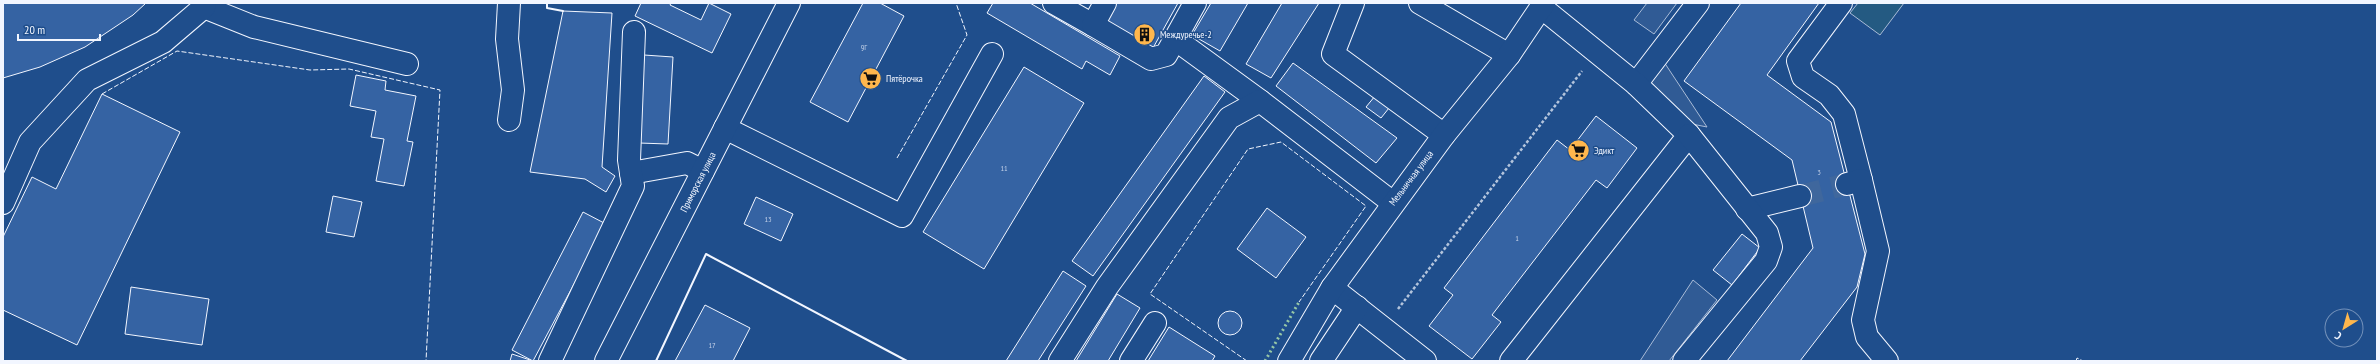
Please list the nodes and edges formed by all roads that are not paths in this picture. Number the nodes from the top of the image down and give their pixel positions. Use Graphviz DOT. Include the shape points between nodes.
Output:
graph roads {
  1 [pos="509,3"];
  2 [pos="789,3"];
  3 [pos="1054,3"];
  4 [pos="1105,3"];
  5 [pos="1195,3"];
  6 [pos="1353,3"];
  7 [pos="1420,3"];
  8 [pos="1698,3"];
  9 [pos="1841,3"];
  10 [pos="205,5"];
  11 [pos="1543,5"];
  12 [pos="1093,25"];
  13 [pos="634,32"];
  14 [pos="1175,39"];
  15 [pos="992,54"];
  16 [pos="1509,55"];
  17 [pos="407,64"];
  18 [pos="1636,84"];
  19 [pos="1260,101"];
  20 [pos="508,120"];
  21 [pos="725,128"];
  22 [pos="1444,135"];
  23 [pos="1689,135"];
  24 [pos="704,171"];
  25 [pos="631,173"];
  26 [pos="1800,196"];
  27 [pos="3,203"];
  28 [pos="1393,203"];
  29 [pos="1747,209"];
  30 [pos="1332,288"];
  31 [pos="1357,307"];
  32 [pos="1155,323"];
  33 [pos="550,361"];
  34 [pos="606,361"];
  35 [pos="1060,361"];
  36 [pos="1132,361"];
  37 [pos="1288,361"];
  38 [pos="1321,361"];
  39 [pos="1425,361"];
  40 [pos="1511,361"];
  41 [pos="1684,361"];
  42 [pos="1887,361"];
  1 -- 20 [label="main road" via="507,39 513,90"];
  2 -- 21 [label="main road, Приморская улица"];
  3 -- 12 [label="main road"];
  4 -- 12 [label="main road"];
  5 -- 14 [label="main road"];
  6 -- 22 [label="main road" via="1333,54"];
  7 -- 16 [label="main road"];
  8 -- 18 [label="main road"];
  9 -- 42 [label="main road" via="1798,61 1803,77 1829,95 1844,114 1854,182 1878,251 1863,320 1867,337"];
  10 -- 17 [label="main road" via="254,27"];
  10 -- 27 [label="main road" via="163,42 87,80 30,142"];
  11 -- 16 [label="main road, Мельничная улица"];
  11 -- 18 [label="main road"];
  12 -- 14 [label="main road" via="1151,60 1166,55"];
  13 -- 25 [label="main road" via="629,160"];
  14 -- 19 [label="main road"];
  15 -- 21 [label="main road" via="902,216"];
  16 -- 22 [label="main road, Мельничная улица"];
  18 -- 23 [label="main road"];
  19 -- 28 [label="main road"];
  19 -- 35 [label="main road" via="1229,118 1107,287"];
  21 -- 24 [label="main road, Приморская улица"];
  22 -- 28 [label="main road, Мельничная улица"];
  23 -- 29 [label="main road"];
  23 -- 40 [label="main road"];
  24 -- 25 [label="main road" via="687,163"];
  24 -- 34 [label="main road, Приморская улица"];
  25 -- 33 [label="main road" via="633,186"];
  26 -- 29 [label="main road"];
  28 -- 30 [label="main road, Мельничная улица"];
  29 -- 41 [label="main road" via="1767,233 1771,247 1766,260"];
  30 -- 31 [label="main road"];
  30 -- 37 [label="main road, Мельничная улица"];
  31 -- 38 [label="main road"];
  31 -- 39 [label="main road"];
  32 -- 36 [label="main road"];
}
